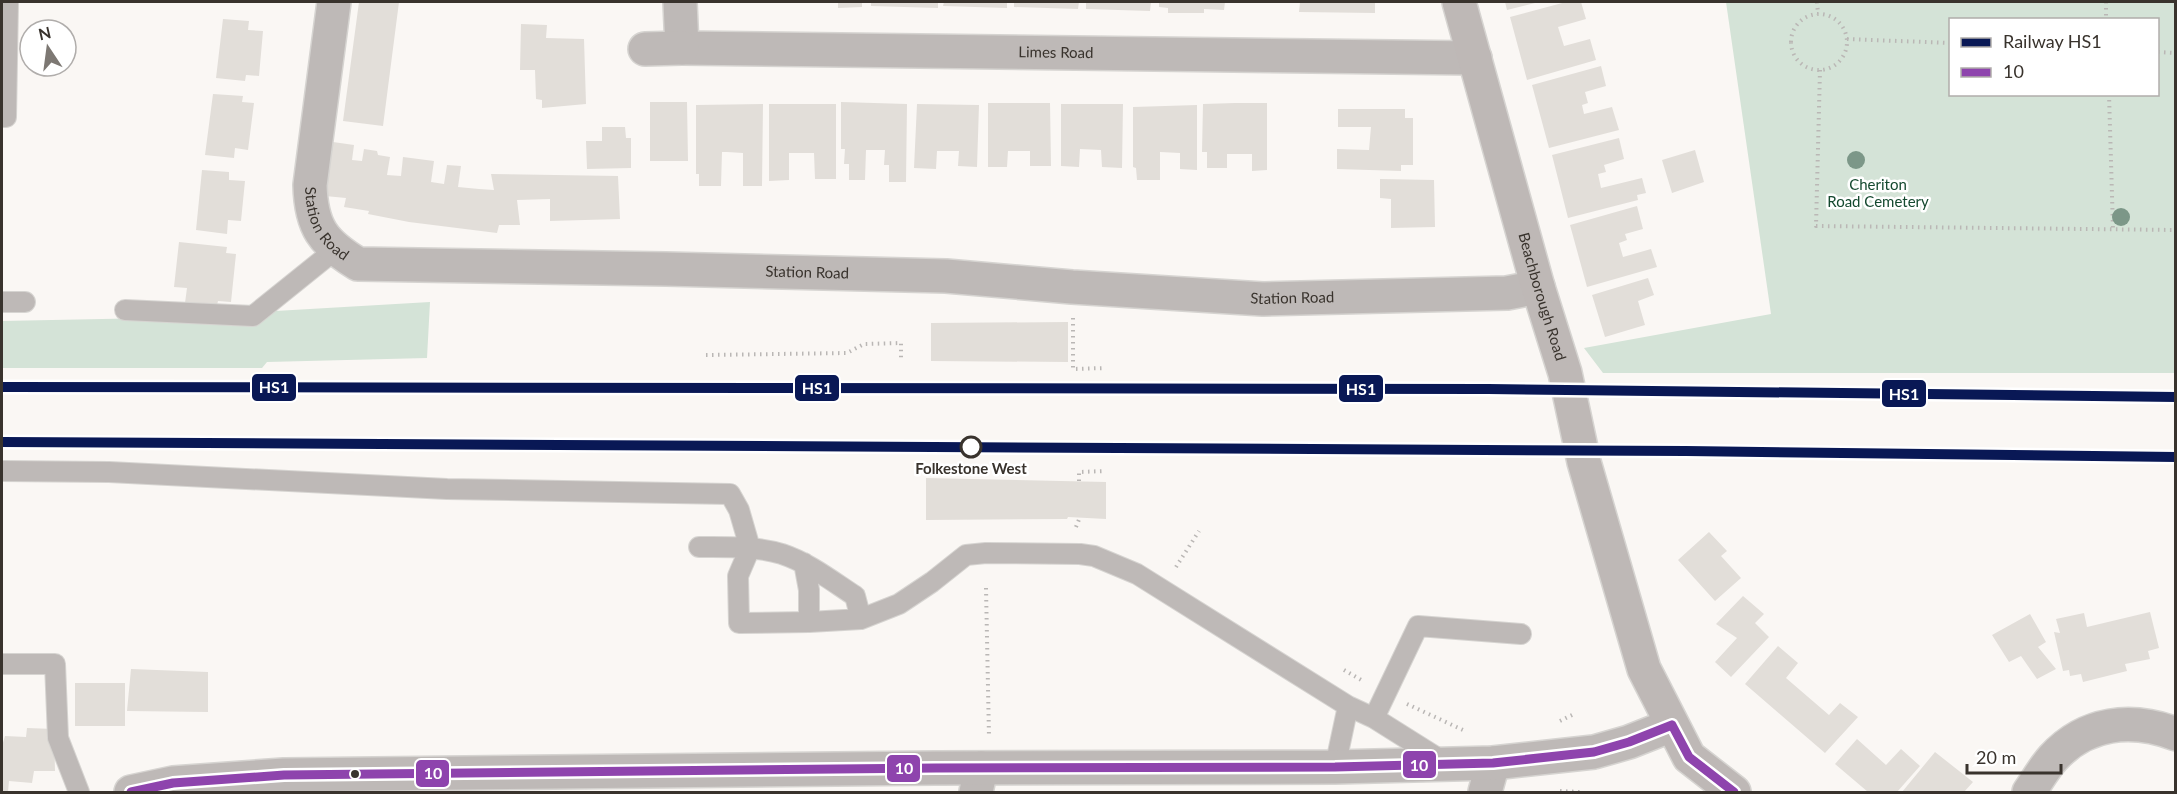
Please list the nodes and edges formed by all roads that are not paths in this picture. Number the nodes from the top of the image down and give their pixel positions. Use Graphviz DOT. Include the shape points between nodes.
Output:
graph roads {
  1 [pos="8,2"];
  2 [pos="334,2"];
  3 [pos="680,2"];
  4 [pos="1459,2"];
  5 [pos="682,48"];
  6 [pos="645,50"];
  7 [pos="1475,58"];
  8 [pos="2,117"];
  9 [pos="335,250"];
  10 [pos="1538,287"];
  11 [pos="2,302"];
  12 [pos="25,302"];
  13 [pos="125,310"];
  14 [pos="2,471"];
  15 [pos="699,547"];
  16 [pos="750,548"];
  17 [pos="804,563"];
  18 [pos="861,619"];
  19 [pos="809,622"];
  20 [pos="1521,634"];
  21 [pos="2,664"];
  22 [pos="1348,706"];
  23 [pos="1374,718"];
  24 [pos="1672,725"];
  25 [pos="2175,734"];
  26 [pos="1449,765"];
  27 [pos="1335,766"];
  28 [pos="982,768"];
  29 [pos="1489,778"];
  30 [pos="468,783"];
  31 [pos="284,784"];
  32 [pos="79,792"];
  33 [pos="131,792"];
  34 [pos="1734,792"];
  35 [pos="2029,792"];
  1 -- 8 [label="lane" via="6,117"];
  2 -- 9 [label="street, Station Road" via="310,185 311,208 319,229"];
  3 -- 5 [label="street"];
  4 -- 7 [label="main road, Beachborough Road"];
  5 -- 6 [label="street, Limes Road"];
  5 -- 7 [label="street, Limes Road"];
  7 -- 10 [label="main road, Beachborough Road"];
  9 -- 10 [label="street, Station Road" via="358,264 946,276 1263,299 1507,293"];
  9 -- 13 [label="lane" via="253,316"];
  10 -- 24 [label="main road, Beachborough Road" via="1565,373 1584,462 1644,669"];
  11 -- 12 [label="lane"];
  14 -- 16 [label="lane" via="109,472 447,489 730,494"];
  15 -- 16 [label="lane"];
  16 -- 17 [label="lane"];
  16 -- 19 [label="lane" via="738,576 739,623"];
  17 -- 18 [label="lane" via="855,596"];
  17 -- 19 [label="lane"];
  18 -- 19 [label="lane"];
  18 -- 22 [label="lane" via="899,604 966,555 1094,556 1137,574"];
  20 -- 23 [label="lane" via="1418,626"];
  21 -- 32 [label="lane" via="55,664 58,738"];
  22 -- 23 [label="lane"];
  22 -- 27 [label="lane"];
  23 -- 26 [label="lane"];
  24 -- 29 [label="street" via="1629,742"];
  24 -- 34 [label="main road, Beachborough Road" via="1689,757"];
  25 -- 35 [label="street" via="2131,723 2102,727 2076,738 2052,759"];
  26 -- 27 [label="street"];
  26 -- 29 [label="street"];
  27 -- 28 [label="street"];
  28 -- 30 [label="street"];
  30 -- 31 [label="street"];
  31 -- 33 [label="street" via="173,783"];
}
